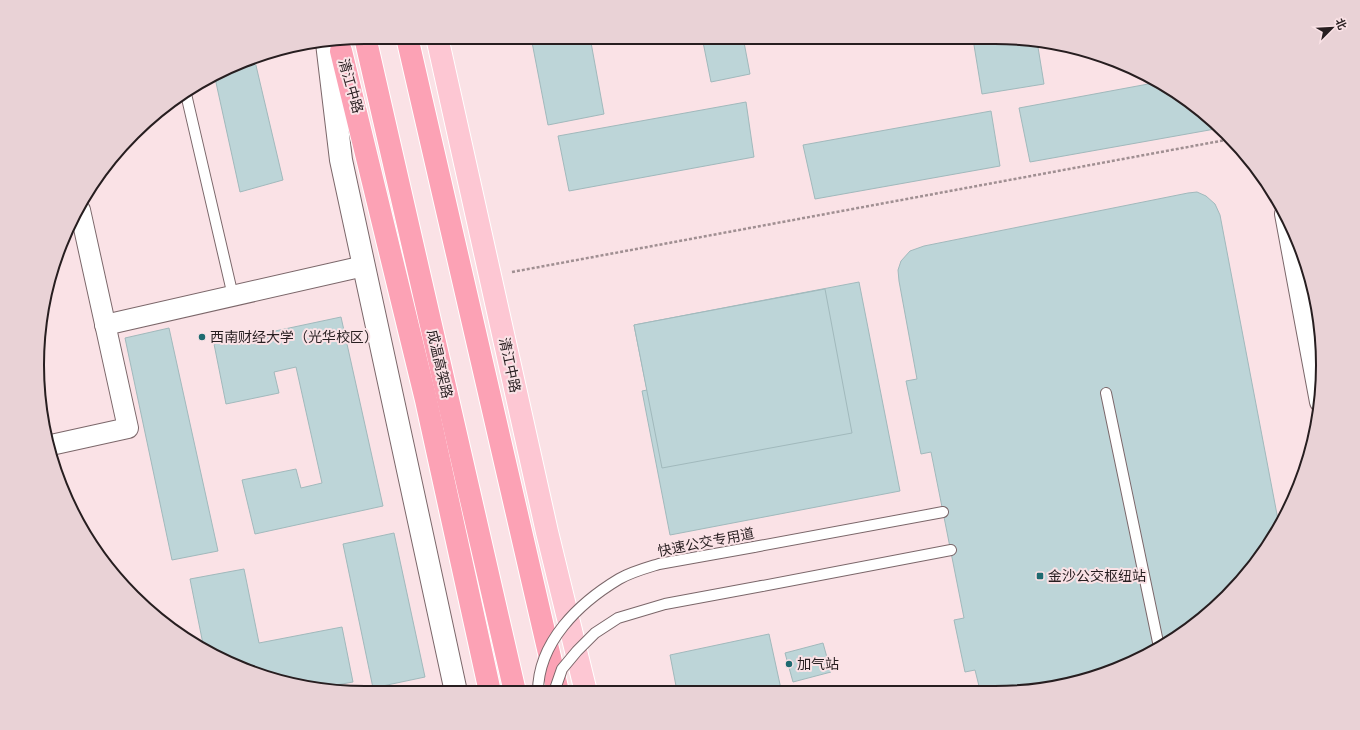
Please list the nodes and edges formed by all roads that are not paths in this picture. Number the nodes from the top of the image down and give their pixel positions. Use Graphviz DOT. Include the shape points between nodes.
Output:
graph roads {
  1 [pos="367,44"];
  2 [pos="409,44"];
  3 [pos="439,44"];
  4 [pos="336,45"];
  5 [pos="187,98"];
  6 [pos="81,215"];
  7 [pos="1289,236"];
  8 [pos="364,266"];
  9 [pos="233,296"];
  10 [pos="105,326"];
  11 [pos="1315,377"];
  12 [pos="1106,393"];
  13 [pos="54,444"];
  14 [pos="943,512"];
  15 [pos="951,550"];
  16 [pos="1158,642"];
  17 [pos="455,686"];
  18 [pos="489,686"];
  19 [pos="495,686"];
  20 [pos="515,686"];
  21 [pos="538,686"];
  22 [pos="556,686"];
  23 [pos="557,686"];
  24 [pos="585,686"];
  1 -- 20 [label="highway, 成温高架路"];
  2 -- 23 [label="highway, bridge"];
  3 -- 24 [label="main road, 清江中路" via="547,532"];
  4 -- 8 [label="street" via="341,160"];
  4 -- 18 [label="highway" via="426,400"];
  4 -- 19 [label="main road, 清江中路" via="392,229"];
  5 -- 9 [label="lane"];
  6 -- 10 [label="street"];
  7 -- 11 [label="street"];
  8 -- 9 [label="street"];
  8 -- 17 [label="street"];
  9 -- 10 [label="street"];
  10 -- 13 [label="street" via="128,428"];
  12 -- 16 [label="lane"];
  14 -- 21 [label="lane, 快速公交专用道, bridge" via="659,564 620,578 588,600 564,625 547,651"];
  15 -- 22 [label="lane, bridge" via="665,604 618,618 595,633 577,651 562,669"];
}
